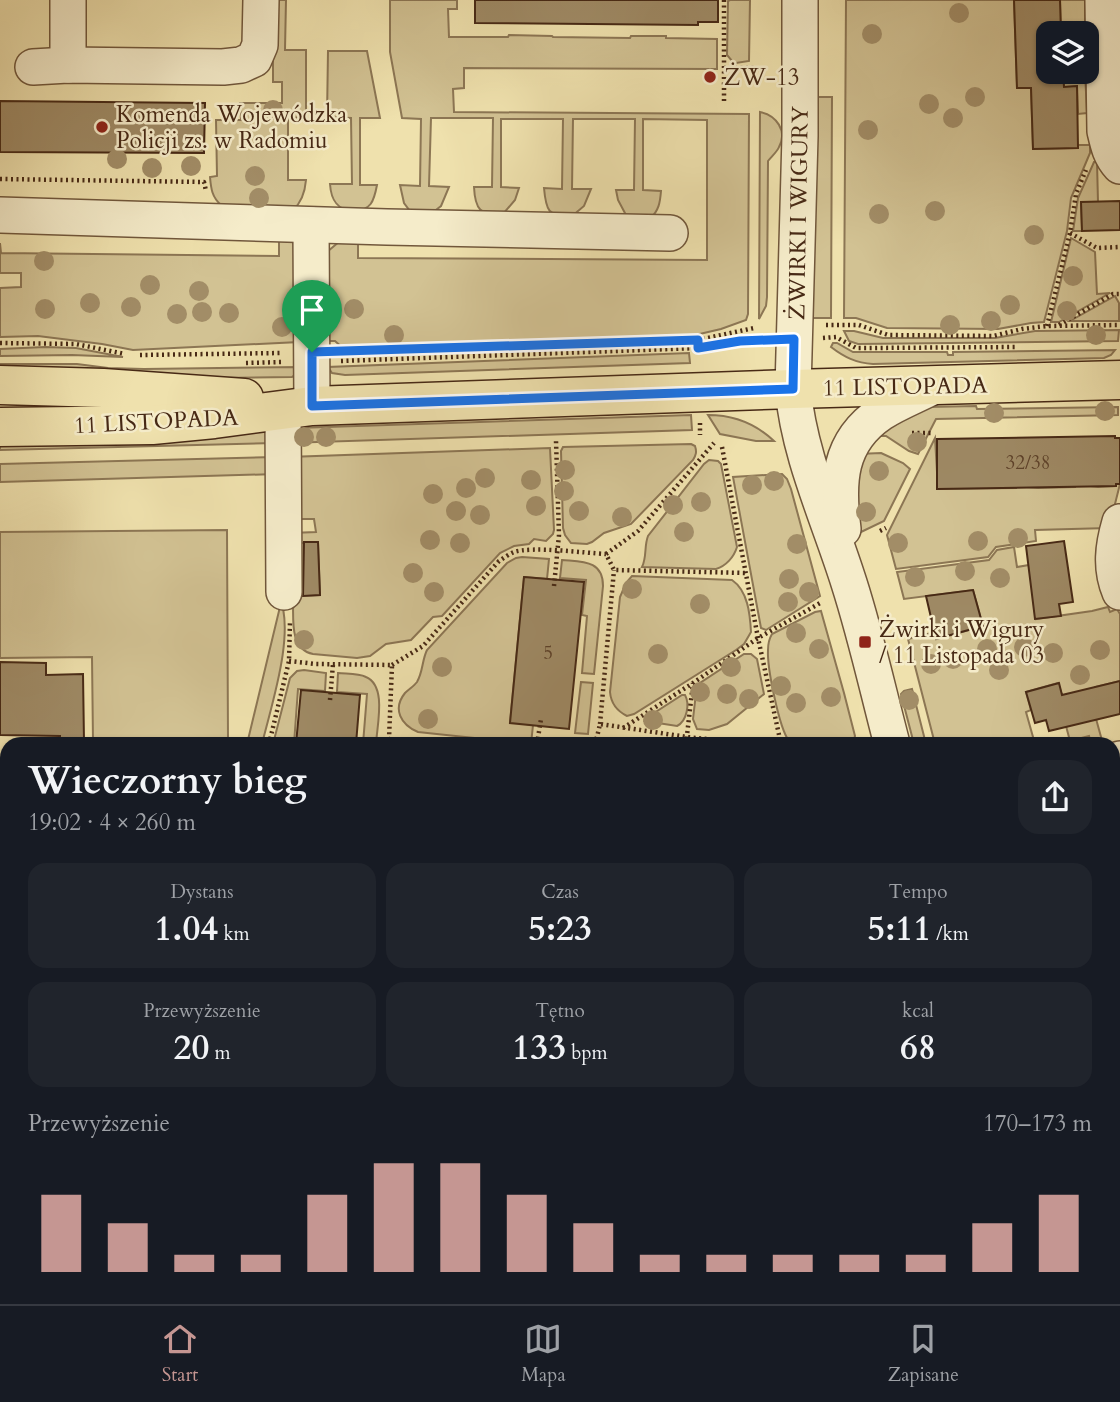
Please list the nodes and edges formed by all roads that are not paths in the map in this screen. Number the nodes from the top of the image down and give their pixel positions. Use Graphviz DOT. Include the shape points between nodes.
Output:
graph roads {
  1 [pos="68,0"];
  2 [pos="261,0"];
  3 [pos="800,0"];
  4 [pos="1103,0"];
  5 [pos="68,65"];
  6 [pos="33,67"];
  7 [pos="1120,166"];
  8 [pos="0,215"];
  9 [pos="311,225"];
  10 [pos="670,233"];
  11 [pos="1120,380"];
  12 [pos="0,385"];
  13 [pos="934,386"];
  14 [pos="793,389"];
  15 [pos="297,408"];
  16 [pos="0,427"];
  17 [pos="1120,522"];
  18 [pos="284,592"];
  19 [pos="838,592"];
  20 [pos="1120,592"];
  21 [pos="890,737"];
  1 -- 5 [label="street"];
  2 -- 5 [label="street" via="260,45 254,59 242,65"];
  3 -- 14 [label="street, ŻWIRKI I WIGURY"];
  4 -- 7 [label="street" via="1105,131"];
  5 -- 6 [label="street"];
  8 -- 9 [label="street"];
  9 -- 10 [label="street"];
  9 -- 15 [label="street" via="312,357"];
  11 -- 13 [label="main road, 11 LISTOPADA"];
  12 -- 15 [label="main road, 11 LISTOPADA" via="253,398"];
  13 -- 14 [label="main road, 11 LISTOPADA"];
  13 -- 19 [label="street, ŻWIRKI I WIGURY" via="880,414 850,446 839,485"];
  14 -- 15 [label="main road, 11 LISTOPADA"];
  14 -- 19 [label="street, ŻWIRKI I WIGURY"];
  15 -- 16 [label="main road, 11 LISTOPADA" via="152,425"];
  15 -- 18 [label="street"];
  17 -- 20 [label="street" via="1113,558"];
  19 -- 21 [label="street, ŻWIRKI I WIGURY"];
}
